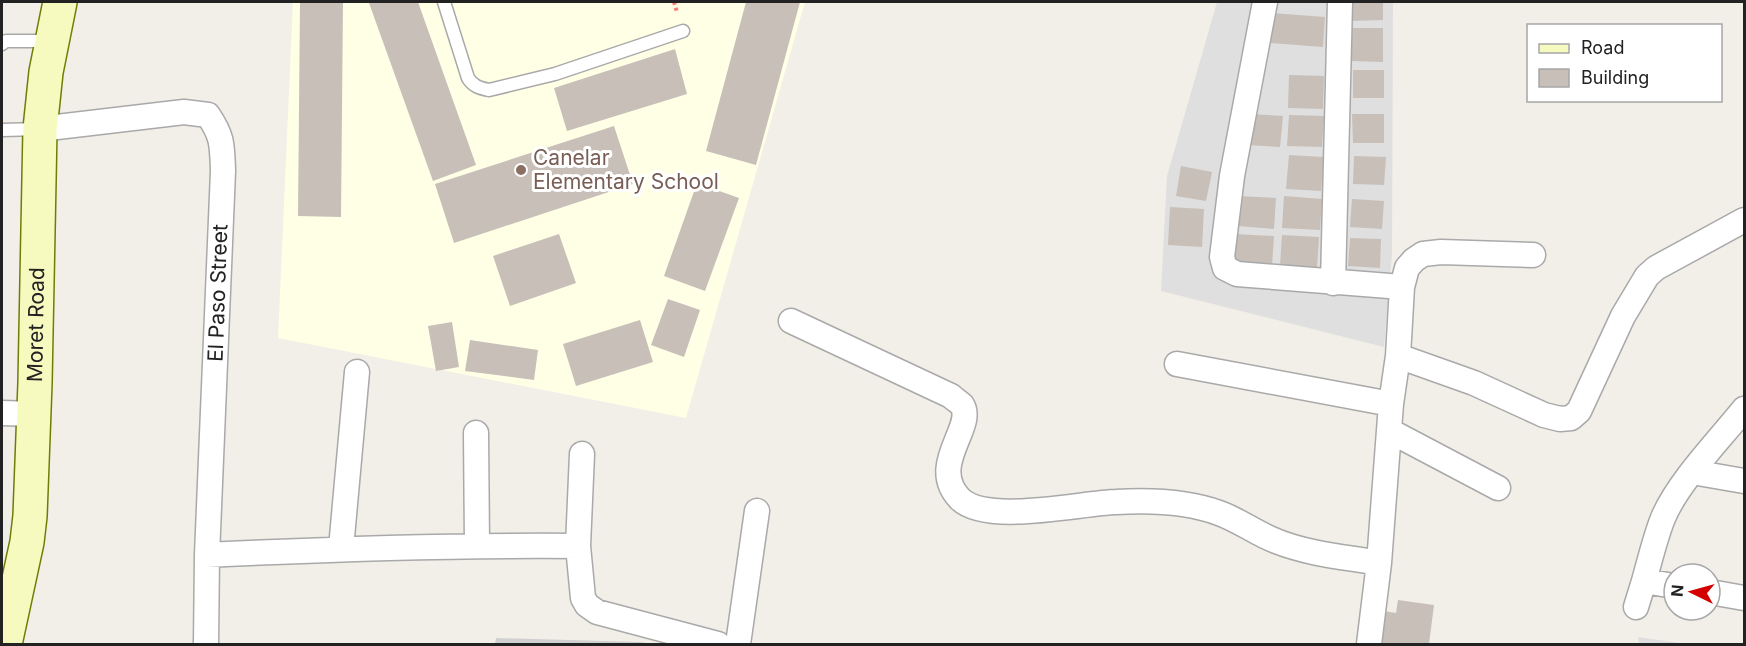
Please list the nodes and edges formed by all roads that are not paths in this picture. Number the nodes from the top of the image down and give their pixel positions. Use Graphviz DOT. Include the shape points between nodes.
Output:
graph roads {
  1 [pos="60,2"];
  2 [pos="444,2"];
  3 [pos="1265,2"];
  4 [pos="1340,2"];
  5 [pos="683,31"];
  6 [pos="52,41"];
  7 [pos="2,44"];
  8 [pos="40,129"];
  9 [pos="2,130"];
  10 [pos="1744,220"];
  11 [pos="1533,255"];
  12 [pos="1333,282"];
  13 [pos="1402,287"];
  14 [pos="791,321"];
  15 [pos="1398,356"];
  16 [pos="1177,364"];
  17 [pos="357,372"];
  18 [pos="1391,404"];
  19 [pos="1744,409"];
  20 [pos="2,414"];
  21 [pos="34,414"];
  22 [pos="1390,430"];
  23 [pos="476,433"];
  24 [pos="582,454"];
  25 [pos="1692,472"];
  26 [pos="1744,481"];
  27 [pos="1498,488"];
  28 [pos="758,511"];
  29 [pos="477,545"];
  30 [pos="578,546"];
  31 [pos="341,548"];
  32 [pos="207,555"];
  33 [pos="1378,563"];
  34 [pos="1644,581"];
  35 [pos="1662,584"];
  36 [pos="1722,594"];
  37 [pos="8,598"];
  38 [pos="1744,598"];
  39 [pos="1636,607"];
  40 [pos="5,645"];
  41 [pos="206,645"];
  42 [pos="718,645"];
  43 [pos="738,645"];
  44 [pos="1369,645"];
  1 -- 6 [label="street, Moret Road"];
  2 -- 5 [label="lane" via="471,84 489,90 555,74"];
  3 -- 12 [label="street" via="1232,176 1222,257 1225,268 1237,274"];
  4 -- 12 [label="street"];
  6 -- 7 [label="lane"];
  6 -- 8 [label="street, Moret Road"];
  8 -- 9 [label="lane"];
  8 -- 21 [label="street, Moret Road"];
  8 -- 32 [label="street, El Paso Street" via="184,112 208,115 218,130 223,171"];
  10 -- 15 [label="street" via="1647,276 1623,316 1579,411 1571,418 1544,415"];
  11 -- 13 [label="street" via="1423,254 1407,268"];
  12 -- 13 [label="street"];
  13 -- 15 [label="street"];
  14 -- 33 [label="street" via="951,396 962,405 960,430 947,468 961,500 982,510 1154,501 1220,513 1294,547"];
  15 -- 18 [label="street"];
  16 -- 18 [label="street"];
  17 -- 31 [label="street"];
  18 -- 22 [label="street"];
  19 -- 25 [label="street"];
  20 -- 21 [label="street"];
  21 -- 37 [label="street, Moret Road" via="27,542"];
  22 -- 27 [label="street"];
  22 -- 33 [label="street"];
  23 -- 29 [label="street"];
  24 -- 30 [label="street"];
  25 -- 26 [label="street"];
  25 -- 34 [label="street" via="1663,517"];
  28 -- 43 [label="street"];
  29 -- 30 [label="street"];
  29 -- 31 [label="street"];
  30 -- 42 [label="street" via="583,598 597,612"];
  31 -- 32 [label="street"];
  32 -- 41 [label="street, El Paso Street"];
  33 -- 44 [label="street"];
  34 -- 35 [label="street"];
  34 -- 39 [label="street"];
  36 -- 38 [label="street"];
  37 -- 40 [label="street, Moret Road"];
}
